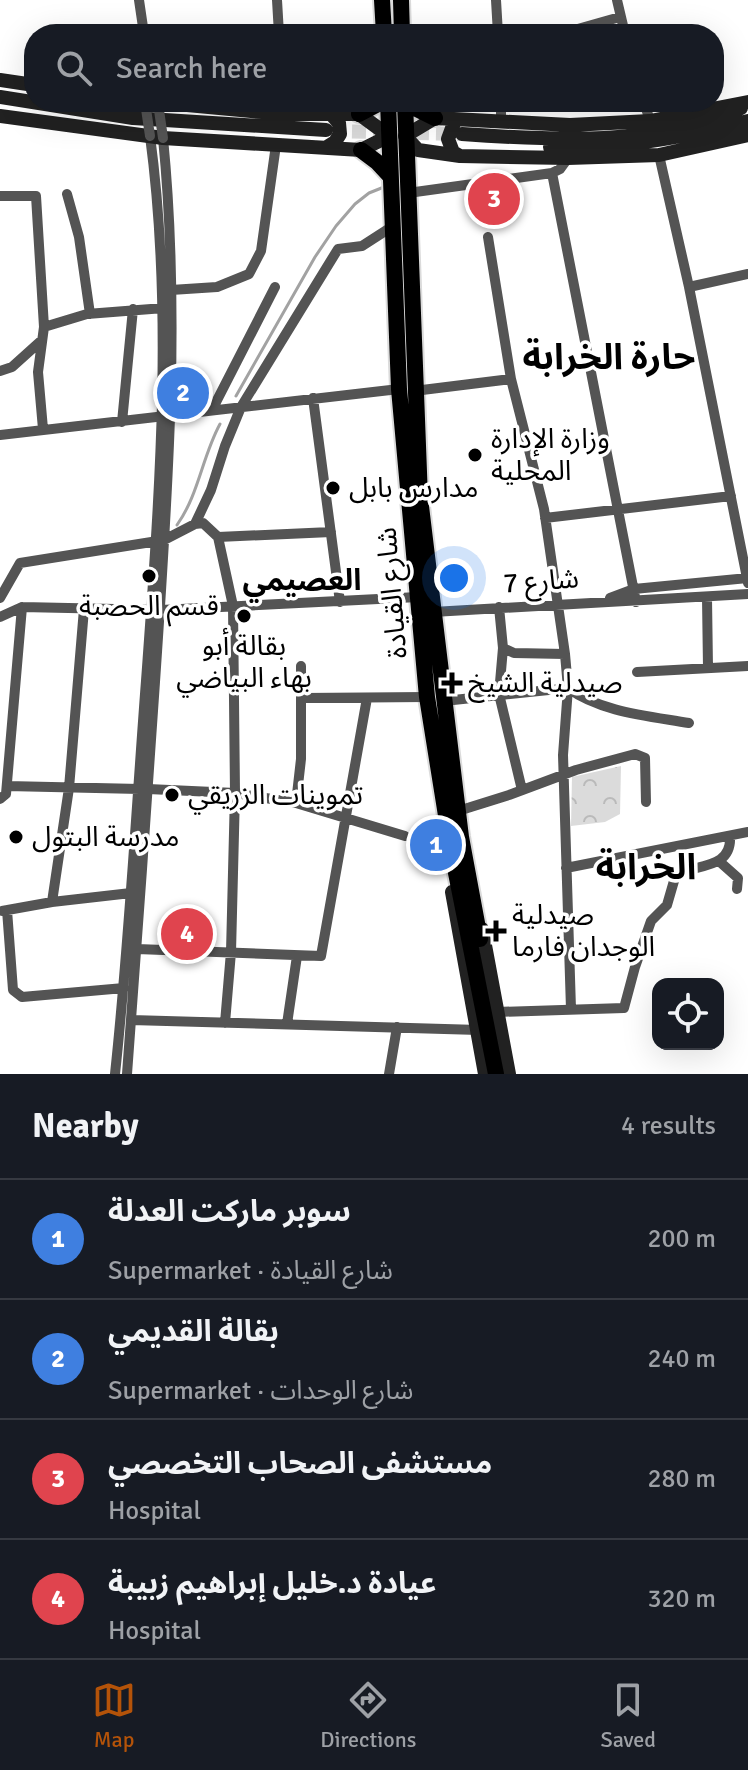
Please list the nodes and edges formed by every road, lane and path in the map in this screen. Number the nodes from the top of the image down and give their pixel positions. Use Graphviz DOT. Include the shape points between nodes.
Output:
graph roads {
  1 [pos="139,0"];
  2 [pos="277,0"];
  3 [pos="382,0"];
  4 [pos="401,0"];
  5 [pos="496,0"];
  6 [pos="617,0"];
  7 [pos="620,17"];
  8 [pos="143,24"];
  9 [pos="278,24"];
  10 [pos="383,24"];
  11 [pos="402,24"];
  12 [pos="497,24"];
  13 [pos="595,24"];
  14 [pos="622,24"];
  15 [pos="0,80"];
  16 [pos="24,84"];
  17 [pos="0,97"];
  18 [pos="24,101"];
  19 [pos="748,103"];
  20 [pos="0,106"];
  21 [pos="724,107"];
  22 [pos="24,109"];
  23 [pos="43,112"];
  24 [pos="95,112"];
  25 [pos="148,112"];
  26 [pos="157,112"];
  27 [pos="315,112"];
  28 [pos="365,112"];
  29 [pos="396,112"];
  30 [pos="420,112"];
  31 [pos="501,112"];
  32 [pos="647,112"];
  33 [pos="699,112"];
  34 [pos="331,114"];
  35 [pos="359,114"];
  36 [pos="0,116"];
  37 [pos="435,118"];
  38 [pos="455,120"];
  39 [pos="650,121"];
  40 [pos="748,121"];
  41 [pos="501,123"];
  42 [pos="748,135"];
  43 [pos="397,136"];
  44 [pos="156,137"];
  45 [pos="326,138"];
  46 [pos="276,145"];
  47 [pos="461,145"];
  48 [pos="361,150"];
  49 [pos="659,155"];
  50 [pos="568,158"];
  51 [pos="552,173"];
  52 [pos="390,176"];
  53 [pos="408,193"];
  54 [pos="67,194"];
  55 [pos="0,196"];
  56 [pos="393,226"];
  57 [pos="488,237"];
  58 [pos="748,274"];
  59 [pos="275,287"];
  60 [pos="689,287"];
  61 [pos="171,290"];
  62 [pos="166,308"];
  63 [pos="133,309"];
  64 [pos="90,314"];
  65 [pos="44,327"];
  66 [pos="42,340"];
  67 [pos="0,371"];
  68 [pos="511,379"];
  69 [pos="407,390"];
  70 [pos="313,398"];
  71 [pos="241,407"];
  72 [pos="212,410"];
  73 [pos="166,416"];
  74 [pos="122,422"];
  75 [pos="43,429"];
  76 [pos="0,435"];
  77 [pos="731,496"];
  78 [pos="620,511"];
  79 [pos="545,518"];
  80 [pos="195,524"];
  81 [pos="331,532"];
  82 [pos="218,537"];
  83 [pos="159,541"];
  84 [pos="748,580"];
  85 [pos="634,589"];
  86 [pos="748,594"];
  87 [pos="418,597"];
  88 [pos="0,598"];
  89 [pos="707,598"];
  90 [pos="605,600"];
  91 [pos="340,602"];
  92 [pos="636,602"];
  93 [pos="558,603"];
  94 [pos="233,606"];
  95 [pos="22,607"];
  96 [pos="499,607"];
  97 [pos="84,609"];
  98 [pos="156,609"];
  99 [pos="433,612"];
  100 [pos="0,617"];
  101 [pos="503,648"];
  102 [pos="565,654"];
  103 [pos="301,666"];
  104 [pos="748,666"];
  105 [pos="708,668"];
  106 [pos="637,672"];
  107 [pos="568,688"];
  108 [pos="499,694"];
  109 [pos="302,698"];
  110 [pos="367,698"];
  111 [pos="435,699"];
  112 [pos="689,723"];
  113 [pos="565,774"];
  114 [pos="7,786"];
  115 [pos="69,788"];
  116 [pos="144,789"];
  117 [pos="522,790"];
  118 [pos="235,793"];
  119 [pos="0,799"];
  120 [pos="646,802"];
  121 [pos="296,803"];
  122 [pos="458,811"];
  123 [pos="347,818"];
  124 [pos="748,832"];
  125 [pos="405,836"];
  126 [pos="730,836"];
  127 [pos="456,838"];
  128 [pos="720,862"];
  129 [pos="566,868"];
  130 [pos="737,889"];
  131 [pos="131,893"];
  132 [pos="52,902"];
  133 [pos="3,911"];
  134 [pos="137,949"];
  135 [pos="231,952"];
  136 [pos="297,956"];
  137 [pos="124,988"];
  138 [pos="571,1009"];
  139 [pos="488,1017"];
  140 [pos="131,1020"];
  141 [pos="225,1023"];
  142 [pos="287,1024"];
  143 [pos="397,1027"];
  144 [pos="115,1074"];
  145 [pos="127,1074"];
  146 [pos="389,1074"];
  147 [pos="485,1074"];
  148 [pos="496,1074"];
  149 [pos="506,1074"];
  1 -- 8 [label="street"];
  2 -- 9 [label="street"];
  3 -- 10 [label="main road"];
  4 -- 11 [label="main road"];
  5 -- 12 [label="street"];
  6 -- 7 [label="street"];
  7 -- 13 [label="street"];
  7 -- 14 [label="street"];
  15 -- 16 [label="street"];
  17 -- 18 [label="street"];
  19 -- 21 [label="street"];
  19 -- 47 [label="street" via="715,119 628,136"];
  20 -- 22 [label="street"];
  23 -- 45 [label="street" via="137,125"];
  24 -- 45 [label="street"];
  25 -- 44 [label="street, bridge"];
  26 -- 44 [label="street, bridge"];
  27 -- 34 [label="street"];
  28 -- 35 [label="main road"];
  29 -- 43 [label="main road, شارع القيادة"];
  30 -- 37 [label="main road"];
  31 -- 41 [label="street"];
  32 -- 39 [label="street"];
  33 -- 39 [label="street"];
  34 -- 35 [label="street"];
  34 -- 45 [label="street" via="340,134 335,142"];
  35 -- 43 [label="street"];
  36 -- 44 [label="street"];
  37 -- 38 [label="street"];
  37 -- 43 [label="street"];
  38 -- 41 [label="street"];
  38 -- 47 [label="street" via="448,139 453,152"];
  39 -- 41 [label="street"];
  40 -- 47 [label="street" via="605,148"];
  42 -- 49 [label="street"];
  43 -- 47 [label="street" via="418,150"];
  43 -- 48 [label="street"];
  43 -- 52 [label="main road, شارع القيادة"];
  43 -- 53 [label="main road, شارع القيادة"];
  44 -- 46 [label="street"];
  44 -- 61 [label="street" via="170,205"];
  44 -- 62 [label="street"];
  45 -- 46 [label="street"];
  45 -- 48 [label="street"];
  46 -- 61 [label="street" via="261,251 249,274 217,287"];
  47 -- 50 [label="street"];
  48 -- 52 [label="main road"];
  49 -- 50 [label="street"];
  49 -- 60 [label="street"];
  50 -- 51 [label="street"];
  51 -- 53 [label="street"];
  51 -- 78 [label="street"];
  52 -- 56 [label="main road, شارع القيادة"];
  53 -- 69 [label="main road, شارع القيادة"];
  54 -- 64 [label="street"];
  55 -- 65 [label="street" via="36,196"];
  56 -- 69 [label="main road, شارع القيادة"];
  56 -- 71 [label="street" via="362,246 338,249"];
  57 -- 68 [label="street"];
  58 -- 60 [label="street"];
  59 -- 72 [label="street"];
  60 -- 77 [label="street"];
  61 -- 62 [label="street"];
  62 -- 63 [label="street"];
  62 -- 73 [label="street"];
  63 -- 64 [label="street"];
  63 -- 74 [label="street"];
  64 -- 65 [label="street"];
  65 -- 66 [label="street"];
  66 -- 67 [label="street"];
  66 -- 75 [label="street" via="38,372"];
  68 -- 69 [label="street"];
  68 -- 79 [label="street"];
  69 -- 70 [label="street"];
  69 -- 87 [label="main road, شارع القيادة"];
  69 -- 99 [label="main road, شارع القيادة"];
  70 -- 71 [label="street"];
  70 -- 81 [label="street"];
  71 -- 72 [label="street"];
  71 -- 80 [label="street"];
  72 -- 73 [label="street"];
  73 -- 74 [label="street"];
  73 -- 83 [label="street"];
  74 -- 75 [label="street"];
  75 -- 76 [label="street"];
  77 -- 78 [label="street"];
  77 -- 84 [label="street"];
  78 -- 79 [label="street"];
  78 -- 85 [label="street"];
  79 -- 93 [label="street"];
  80 -- 82 [label="street" via="203,523"];
  80 -- 83 [label="street"];
  81 -- 82 [label="street"];
  81 -- 91 [label="street"];
  82 -- 94 [label="street"];
  83 -- 88 [label="street" via="20,563"];
  83 -- 98 [label="street"];
  84 -- 85 [label="street, شارع 7"];
  85 -- 90 [label="street, شارع 7"];
  85 -- 92 [label="street"];
  86 -- 89 [label="street, شارع 7"];
  87 -- 91 [label="street"];
  87 -- 111 [label="main road, شارع القيادة"];
  89 -- 92 [label="street, شارع 7"];
  89 -- 105 [label="street"];
  90 -- 92 [label="street, شارع 7"];
  90 -- 93 [label="street, شارع 7"];
  91 -- 94 [label="street"];
  93 -- 96 [label="street, شارع 7"];
  93 -- 102 [label="street"];
  94 -- 98 [label="street"];
  94 -- 118 [label="street"];
  95 -- 97 [label="street"];
  95 -- 100 [label="street"];
  95 -- 114 [label="street"];
  96 -- 99 [label="street, شارع 7"];
  96 -- 101 [label="street"];
  97 -- 98 [label="street"];
  97 -- 115 [label="street"];
  98 -- 116 [label="street"];
  99 -- 111 [label="main road, شارع القيادة"];
  101 -- 102 [label="street"];
  101 -- 108 [label="street"];
  102 -- 107 [label="street"];
  103 -- 109 [label="street"];
  104 -- 105 [label="street"];
  105 -- 106 [label="street"];
  107 -- 108 [label="street"];
  107 -- 112 [label="street" via="630,713"];
  107 -- 113 [label="street"];
  108 -- 111 [label="street"];
  108 -- 117 [label="street"];
  109 -- 110 [label="street"];
  109 -- 121 [label="street"];
  110 -- 111 [label="street"];
  110 -- 123 [label="street"];
  111 -- 122 [label="main road, شارع القيادة"];
  111 -- 127 [label="main road, شارع القيادة"];
  113 -- 117 [label="street"];
  113 -- 120 [label="street" via="635,754 645,758"];
  113 -- 129 [label="street"];
  114 -- 115 [label="street"];
  114 -- 119 [label="street"];
  115 -- 116 [label="street"];
  115 -- 132 [label="street"];
  116 -- 118 [label="street"];
  116 -- 131 [label="street"];
  116 -- 134 [label="street"];
  117 -- 122 [label="street"];
  118 -- 121 [label="street"];
  118 -- 135 [label="street"];
  121 -- 123 [label="street"];
  122 -- 127 [label="main road, شارع القيادة"];
  123 -- 125 [label="street"];
  123 -- 136 [label="street" via="321,956"];
  124 -- 126 [label="street"];
  126 -- 128 [label="street" via="728,853"];
  126 -- 129 [label="street"];
  127 -- 139 [label="main road, شارع القيادة"];
  128 -- 130 [label="street" via="738,878"];
  128 -- 138 [label="street" via="676,874 667,905 651,921 624,1008"];
  129 -- 138 [label="street"];
  131 -- 132 [label="street"];
  131 -- 137 [label="street"];
  132 -- 133 [label="street"];
  133 -- 137 [label="street" via="16,995"];
  134 -- 135 [label="street"];
  134 -- 140 [label="street"];
  135 -- 136 [label="street"];
  135 -- 141 [label="street"];
  136 -- 142 [label="street"];
  137 -- 144 [label="street"];
  138 -- 139 [label="street"];
  139 -- 143 [label="street"];
  139 -- 147 [label="street"];
  139 -- 148 [label="main road, شارع القيادة"];
  139 -- 149 [label="main road, شارع القيادة"];
  140 -- 141 [label="street"];
  140 -- 145 [label="street"];
  141 -- 142 [label="street"];
  142 -- 143 [label="street"];
  143 -- 146 [label="street"];
}
